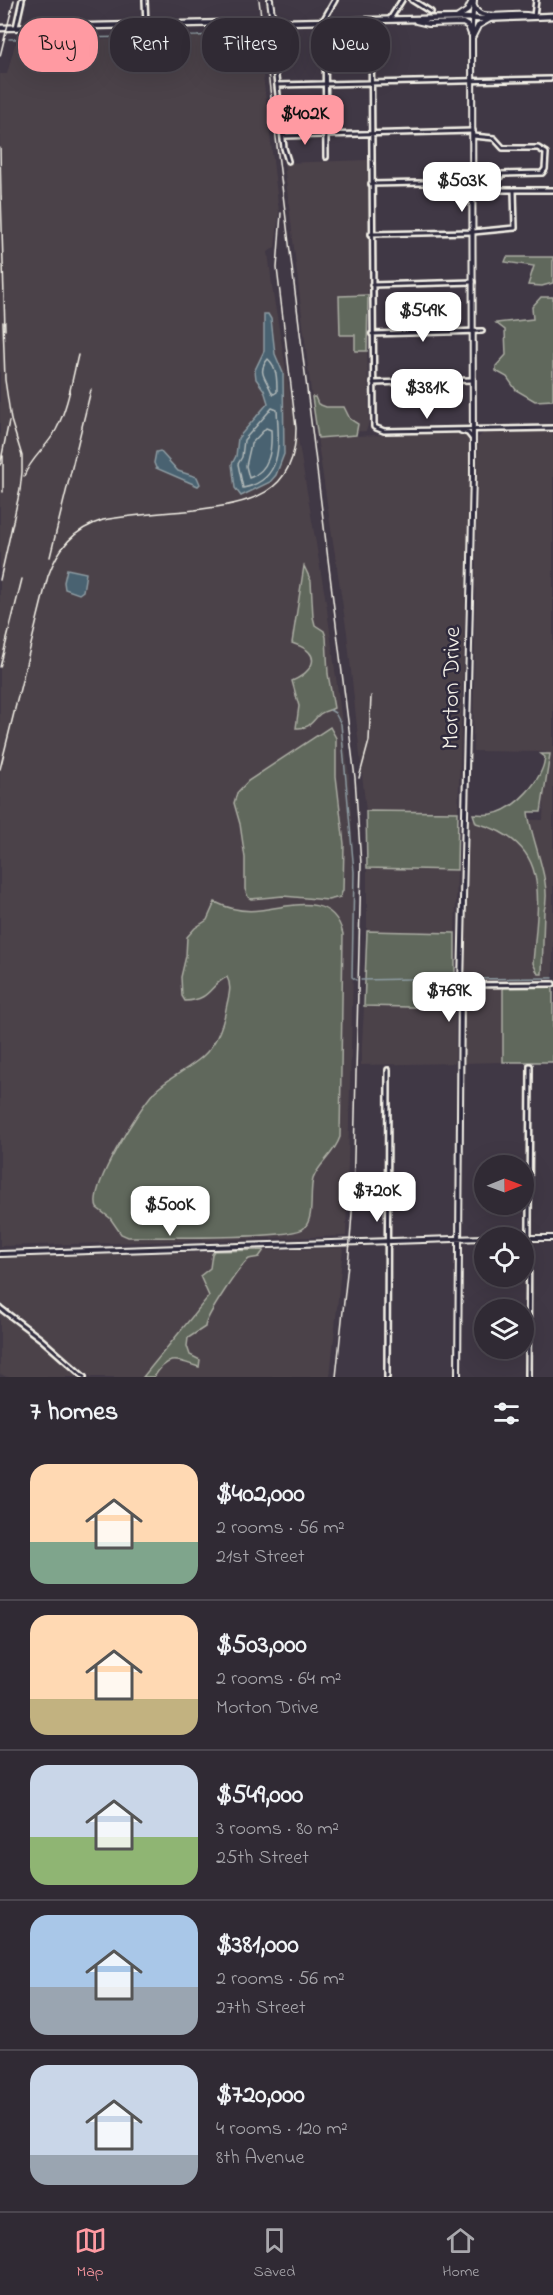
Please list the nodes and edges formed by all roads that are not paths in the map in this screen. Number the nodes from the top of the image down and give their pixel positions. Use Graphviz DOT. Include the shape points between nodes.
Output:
graph roads {
  1 [pos="22,0"];
  2 [pos="145,0"];
  3 [pos="270,0"];
  4 [pos="335,0"];
  5 [pos="402,0"];
  6 [pos="412,0"];
  7 [pos="536,0"];
  8 [pos="473,1"];
  9 [pos="430,12"];
  10 [pos="533,16"];
  11 [pos="553,16"];
  12 [pos="146,18"];
  13 [pos="272,18"];
  14 [pos="326,18"];
  15 [pos="390,18"];
  16 [pos="455,18"];
  17 [pos="409,19"];
  18 [pos="472,19"];
  19 [pos="491,19"];
  20 [pos="390,20"];
  21 [pos="110,26"];
  22 [pos="16,27"];
  23 [pos="0,28"];
  24 [pos="472,38"];
  25 [pos="276,72"];
  26 [pos="326,72"];
  27 [pos="371,72"];
  28 [pos="550,79"];
  29 [pos="473,80"];
  30 [pos="371,82"];
  31 [pos="326,84"];
  32 [pos="277,85"];
  33 [pos="372,133"];
  34 [pos="473,133"];
  35 [pos="326,135"];
  36 [pos="283,136"];
  37 [pos="326,157"];
  38 [pos="288,161"];
  39 [pos="371,184"];
  40 [pos="473,184"];
  41 [pos="494,187"];
  42 [pos="514,190"];
  43 [pos="553,190"];
  44 [pos="473,232"];
  45 [pos="371,234"];
  46 [pos="473,282"];
  47 [pos="372,285"];
  48 [pos="482,331"];
  49 [pos="474,332"];
  50 [pos="372,334"];
  51 [pos="474,380"];
  52 [pos="373,383"];
  53 [pos="553,428"];
  54 [pos="456,429"];
  55 [pos="474,429"];
  56 [pos="473,441"];
  57 [pos="553,984"];
  58 [pos="461,985"];
  59 [pos="530,1066"];
  60 [pos="388,1070"];
  61 [pos="458,1225"];
  62 [pos="526,1227"];
  63 [pos="534,1238"];
  64 [pos="553,1238"];
  65 [pos="444,1239"];
  66 [pos="458,1239"];
  67 [pos="471,1239"];
  68 [pos="474,1239"];
  69 [pos="387,1241"];
  70 [pos="0,1254"];
  71 [pos="458,1254"];
  72 [pos="527,1287"];
  73 [pos="0,1308"];
  74 [pos="84,1377"];
  75 [pos="387,1377"];
  76 [pos="458,1377"];
  77 [pos="528,1377"];
  1 -- 22 [label="street"];
  2 -- 12 [label="street"];
  3 -- 13 [label="street"];
  4 -- 14 [label="street"];
  5 -- 15 [label="street"];
  6 -- 9 [label="street"];
  7 -- 10 [label="street"];
  8 -- 10 [label="street" via="482,14"];
  8 -- 16 [label="street" via="467,11"];
  8 -- 18 [label="street, Morton Drive"];
  10 -- 11 [label="main road"];
  10 -- 19 [label="main road"];
  16 -- 17 [label="main road"];
  16 -- 18 [label="main road"];
  17 -- 20 [label="main road"];
  17 -- 24 [label="street" via="429,24 463,23"];
  18 -- 19 [label="main road"];
  18 -- 24 [label="street, Morton Drive"];
  19 -- 24 [label="street" via="477,26"];
  21 -- 22 [label="main road"];
  22 -- 23 [label="main road"];
  24 -- 29 [label="street, Morton Drive"];
  25 -- 32 [label="street"];
  26 -- 31 [label="street"];
  27 -- 30 [label="street"];
  28 -- 29 [label="street"];
  29 -- 30 [label="street"];
  29 -- 34 [label="street, Morton Drive"];
  30 -- 31 [label="street"];
  30 -- 33 [label="street"];
  31 -- 32 [label="street"];
  31 -- 35 [label="street"];
  32 -- 36 [label="street"];
  33 -- 34 [label="street"];
  33 -- 35 [label="street"];
  33 -- 39 [label="street"];
  34 -- 40 [label="street, Morton Drive"];
  34 -- 41 [label="street" via="494,138 503,148 541,148 546,153 542,173 502,174"];
  35 -- 36 [label="street"];
  35 -- 37 [label="street"];
  36 -- 38 [label="street"];
  39 -- 40 [label="street"];
  39 -- 45 [label="street"];
  40 -- 41 [label="street"];
  40 -- 44 [label="street, Morton Drive"];
  41 -- 42 [label="street"];
  42 -- 43 [label="street"];
  42 -- 44 [label="street" via="515,228"];
  44 -- 45 [label="street"];
  44 -- 46 [label="street, Morton Drive"];
  45 -- 47 [label="street"];
  46 -- 47 [label="street"];
  46 -- 49 [label="street, Morton Drive"];
  47 -- 50 [label="street"];
  48 -- 49 [label="street"];
  49 -- 50 [label="street"];
  49 -- 51 [label="street, Morton Drive"];
  50 -- 52 [label="street"];
  51 -- 52 [label="street"];
  51 -- 55 [label="street, Morton Drive"];
  52 -- 54 [label="street" via="374,429"];
  53 -- 55 [label="street"];
  54 -- 55 [label="street"];
  54 -- 56 [label="street" via="467,432"];
  55 -- 56 [label="street, Morton Drive"];
  56 -- 58 [label="street, Morton Drive"];
  57 -- 58 [label="street"];
  58 -- 61 [label="street, Morton Drive"];
  59 -- 62 [label="street"];
  60 -- 69 [label="street"];
  61 -- 65 [label="street" via="454,1235"];
  61 -- 66 [label="street, Morton Drive"];
  61 -- 67 [label="street" via="464,1236"];
  63 -- 64 [label="street"];
  65 -- 66 [label="street"];
  65 -- 69 [label="street"];
  65 -- 71 [label="street" via="454,1244"];
  66 -- 67 [label="street"];
  66 -- 71 [label="street, Morton Drive"];
  67 -- 68 [label="street"];
  67 -- 71 [label="street" via="461,1244"];
  69 -- 70 [label="street"];
  69 -- 75 [label="street"];
  71 -- 76 [label="street, Morton Drive"];
  72 -- 77 [label="street"];
  73 -- 74 [label="street"];
}
